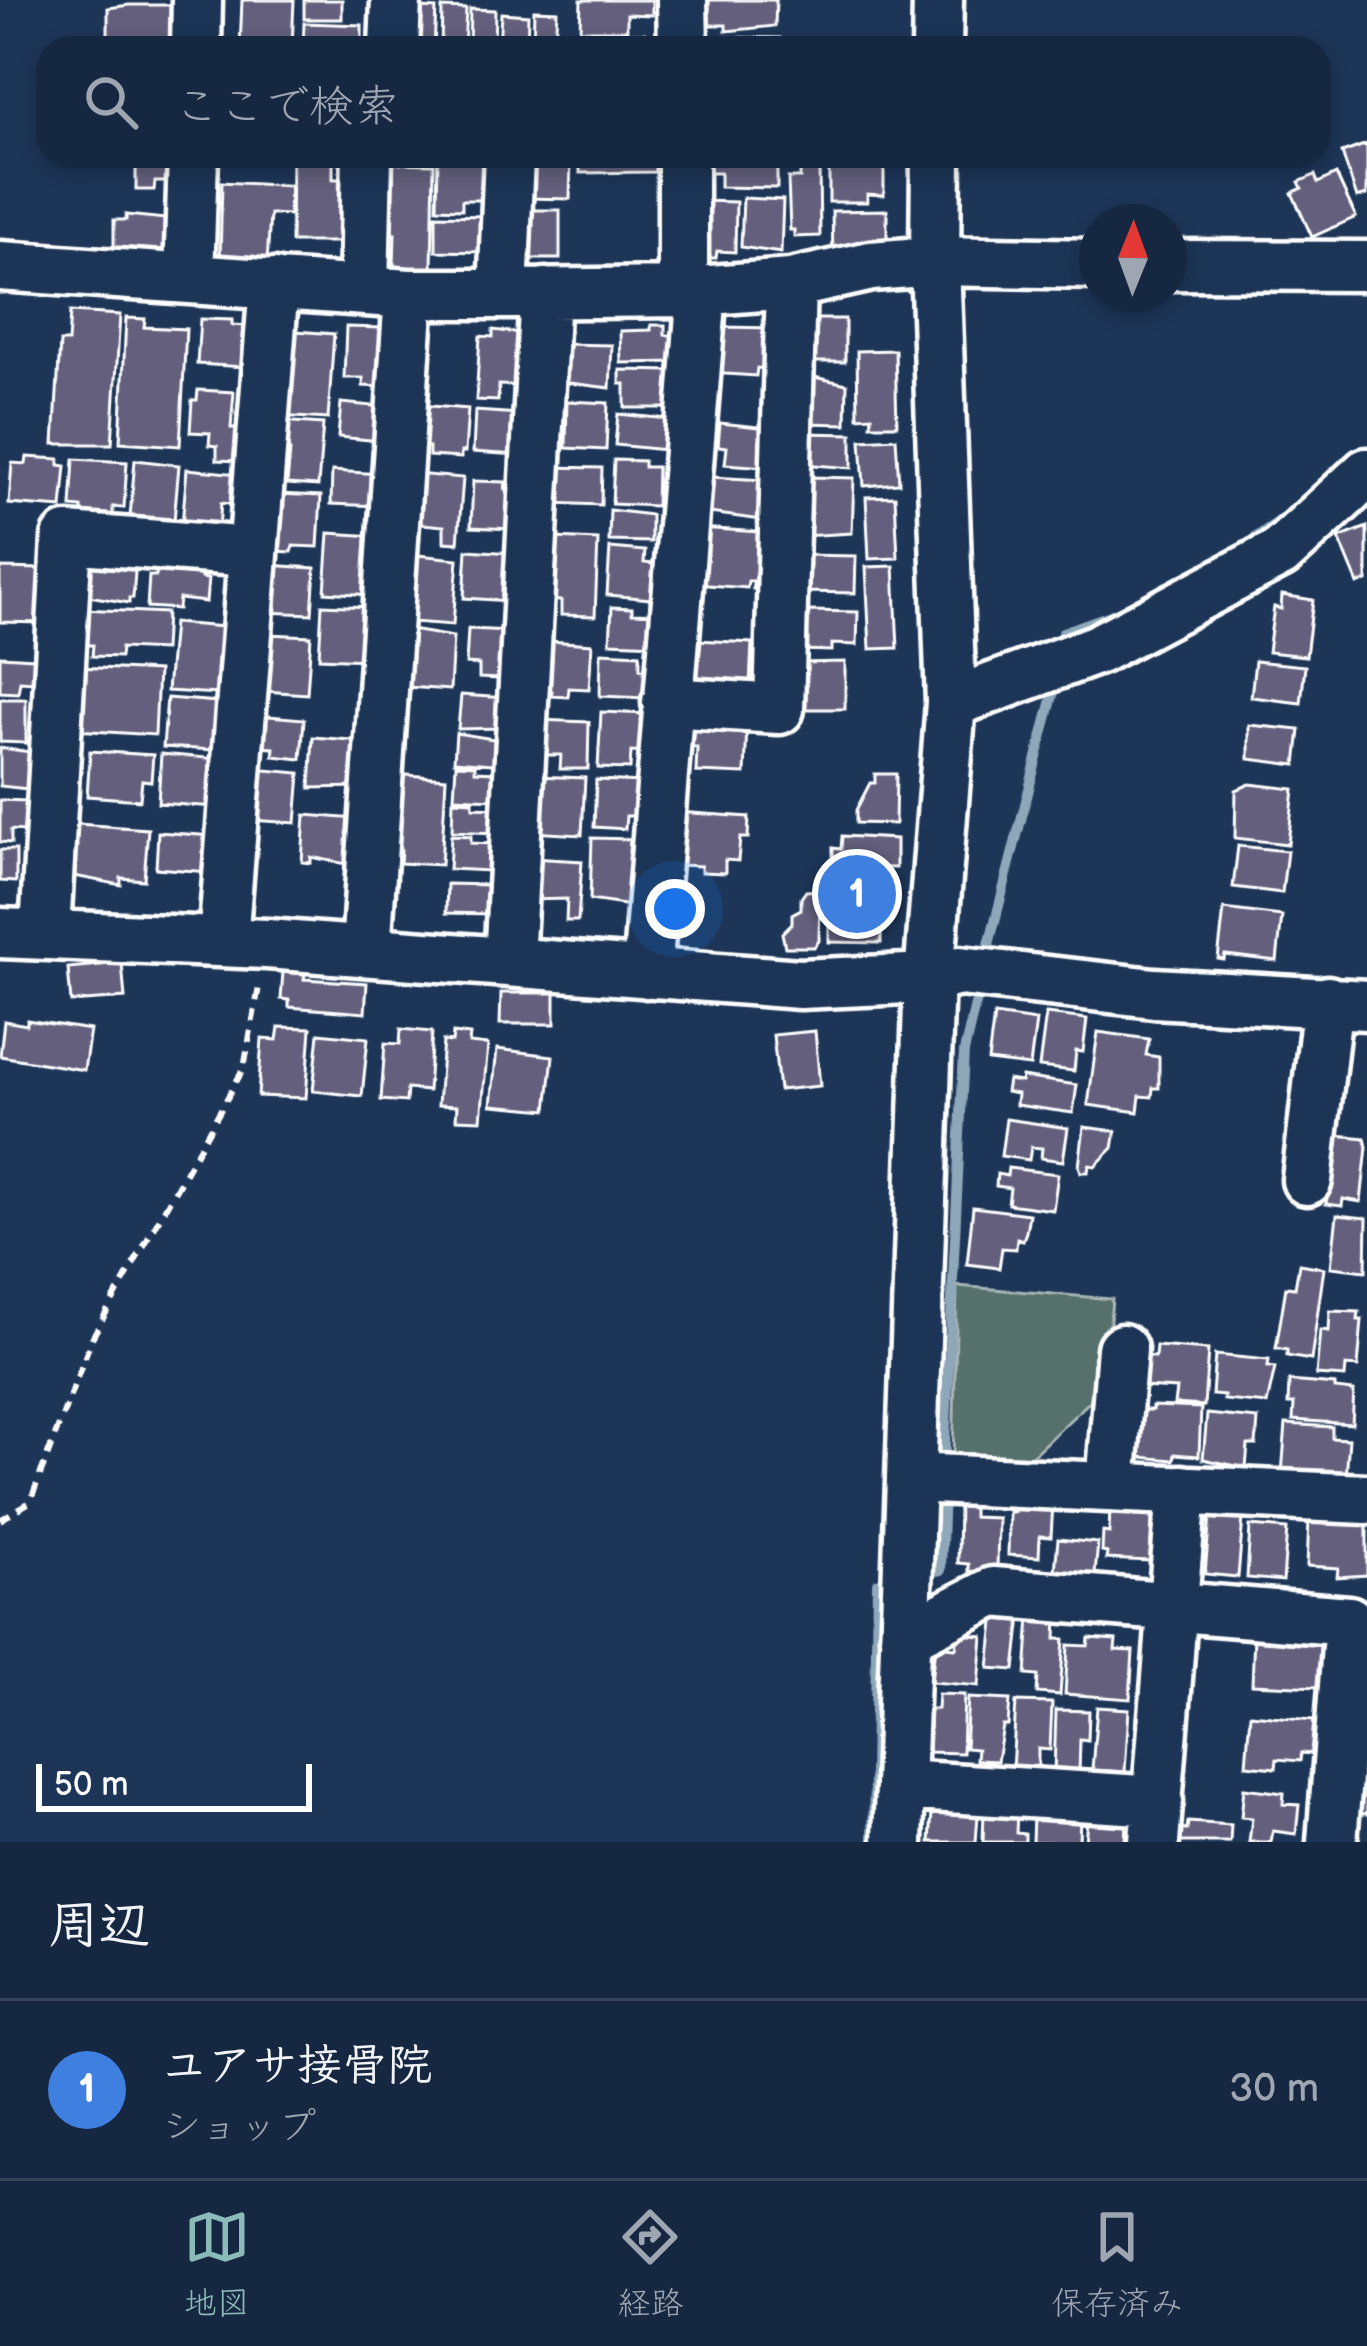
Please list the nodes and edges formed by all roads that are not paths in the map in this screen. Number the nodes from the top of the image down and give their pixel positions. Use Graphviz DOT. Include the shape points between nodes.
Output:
graph roads {
  1 [pos="197,0"];
  2 [pos="396,0"];
  3 [pos="682,0"];
  4 [pos="938,0"];
  5 [pos="196,36"];
  6 [pos="394,36"];
  7 [pos="682,36"];
  8 [pos="937,36"];
  9 [pos="193,168"];
  10 [pos="370,168"];
  11 [pos="510,168"];
  12 [pos="684,168"];
  13 [pos="936,168"];
  14 [pos="935,261"];
  15 [pos="1079,264"];
  16 [pos="1187,265"];
  17 [pos="0,266"];
  18 [pos="1367,266"];
  19 [pos="189,279"];
  20 [pos="274,284"];
  21 [pos="791,284"];
  22 [pos="693,291"];
  23 [pos="386,292"];
  24 [pos="524,293"];
  25 [pos="1367,473"];
  26 [pos="251,552"];
  27 [pos="667,702"];
  28 [pos="951,703"];
  29 [pos="23,933"];
  30 [pos="245,943"];
  31 [pos="366,951"];
  32 [pos="509,962"];
  33 [pos="647,973"];
  34 [pos="929,977"];
  35 [pos="1348,1003"];
  36 [pos="1307,1180"];
  37 [pos="1122,1349"];
  38 [pos="915,1478"];
  39 [pos="1111,1486"];
  40 [pos="1182,1490"];
  41 [pos="1367,1499"];
  42 [pos="1172,1605"];
  43 [pos="905,1637"];
  44 [pos="1356,1679"];
  45 [pos="900,1785"];
  46 [pos="1156,1821"];
  47 [pos="898,1842"];
  48 [pos="1332,1842"];
  1 -- 5 [label="street"];
  2 -- 6 [label="street"];
  3 -- 7 [label="street"];
  4 -- 8 [label="street"];
  9 -- 19 [label="street"];
  10 -- 23 [label="street"];
  11 -- 24 [label="street"];
  12 -- 22 [label="street"];
  13 -- 14 [label="street"];
  14 -- 15 [label="street"];
  14 -- 21 [label="street"];
  14 -- 28 [label="street"];
  16 -- 18 [label="street"];
  17 -- 19 [label="street"];
  19 -- 20 [label="street"];
  20 -- 23 [label="street"];
  20 -- 26 [label="street"];
  21 -- 22 [label="street"];
  21 -- 27 [label="street" via="779,709"];
  22 -- 24 [label="street"];
  22 -- 27 [label="street"];
  23 -- 24 [label="street"];
  23 -- 31 [label="street"];
  24 -- 32 [label="street"];
  25 -- 28 [label="street" via="1280,553 1099,650"];
  26 -- 29 [label="street" via="68,538"];
  26 -- 30 [label="street"];
  27 -- 33 [label="street"];
  28 -- 34 [label="street"];
  29 -- 30 [label="street"];
  30 -- 31 [label="street"];
  31 -- 32 [label="street"];
  32 -- 33 [label="street"];
  33 -- 34 [label="street" via="800,984"];
  34 -- 35 [label="street" via="961,971 1154,993"];
  34 -- 38 [label="street"];
  35 -- 36 [label="street"];
  37 -- 39 [label="street"];
  38 -- 39 [label="street"];
  38 -- 43 [label="street"];
  39 -- 40 [label="street"];
  40 -- 41 [label="street"];
  40 -- 42 [label="street"];
  42 -- 43 [label="street" via="993,1592"];
  42 -- 44 [label="street" via="1349,1621"];
  42 -- 46 [label="street"];
  43 -- 45 [label="street"];
  44 -- 48 [label="street"];
  45 -- 46 [label="street"];
  45 -- 47 [label="street"];
}
